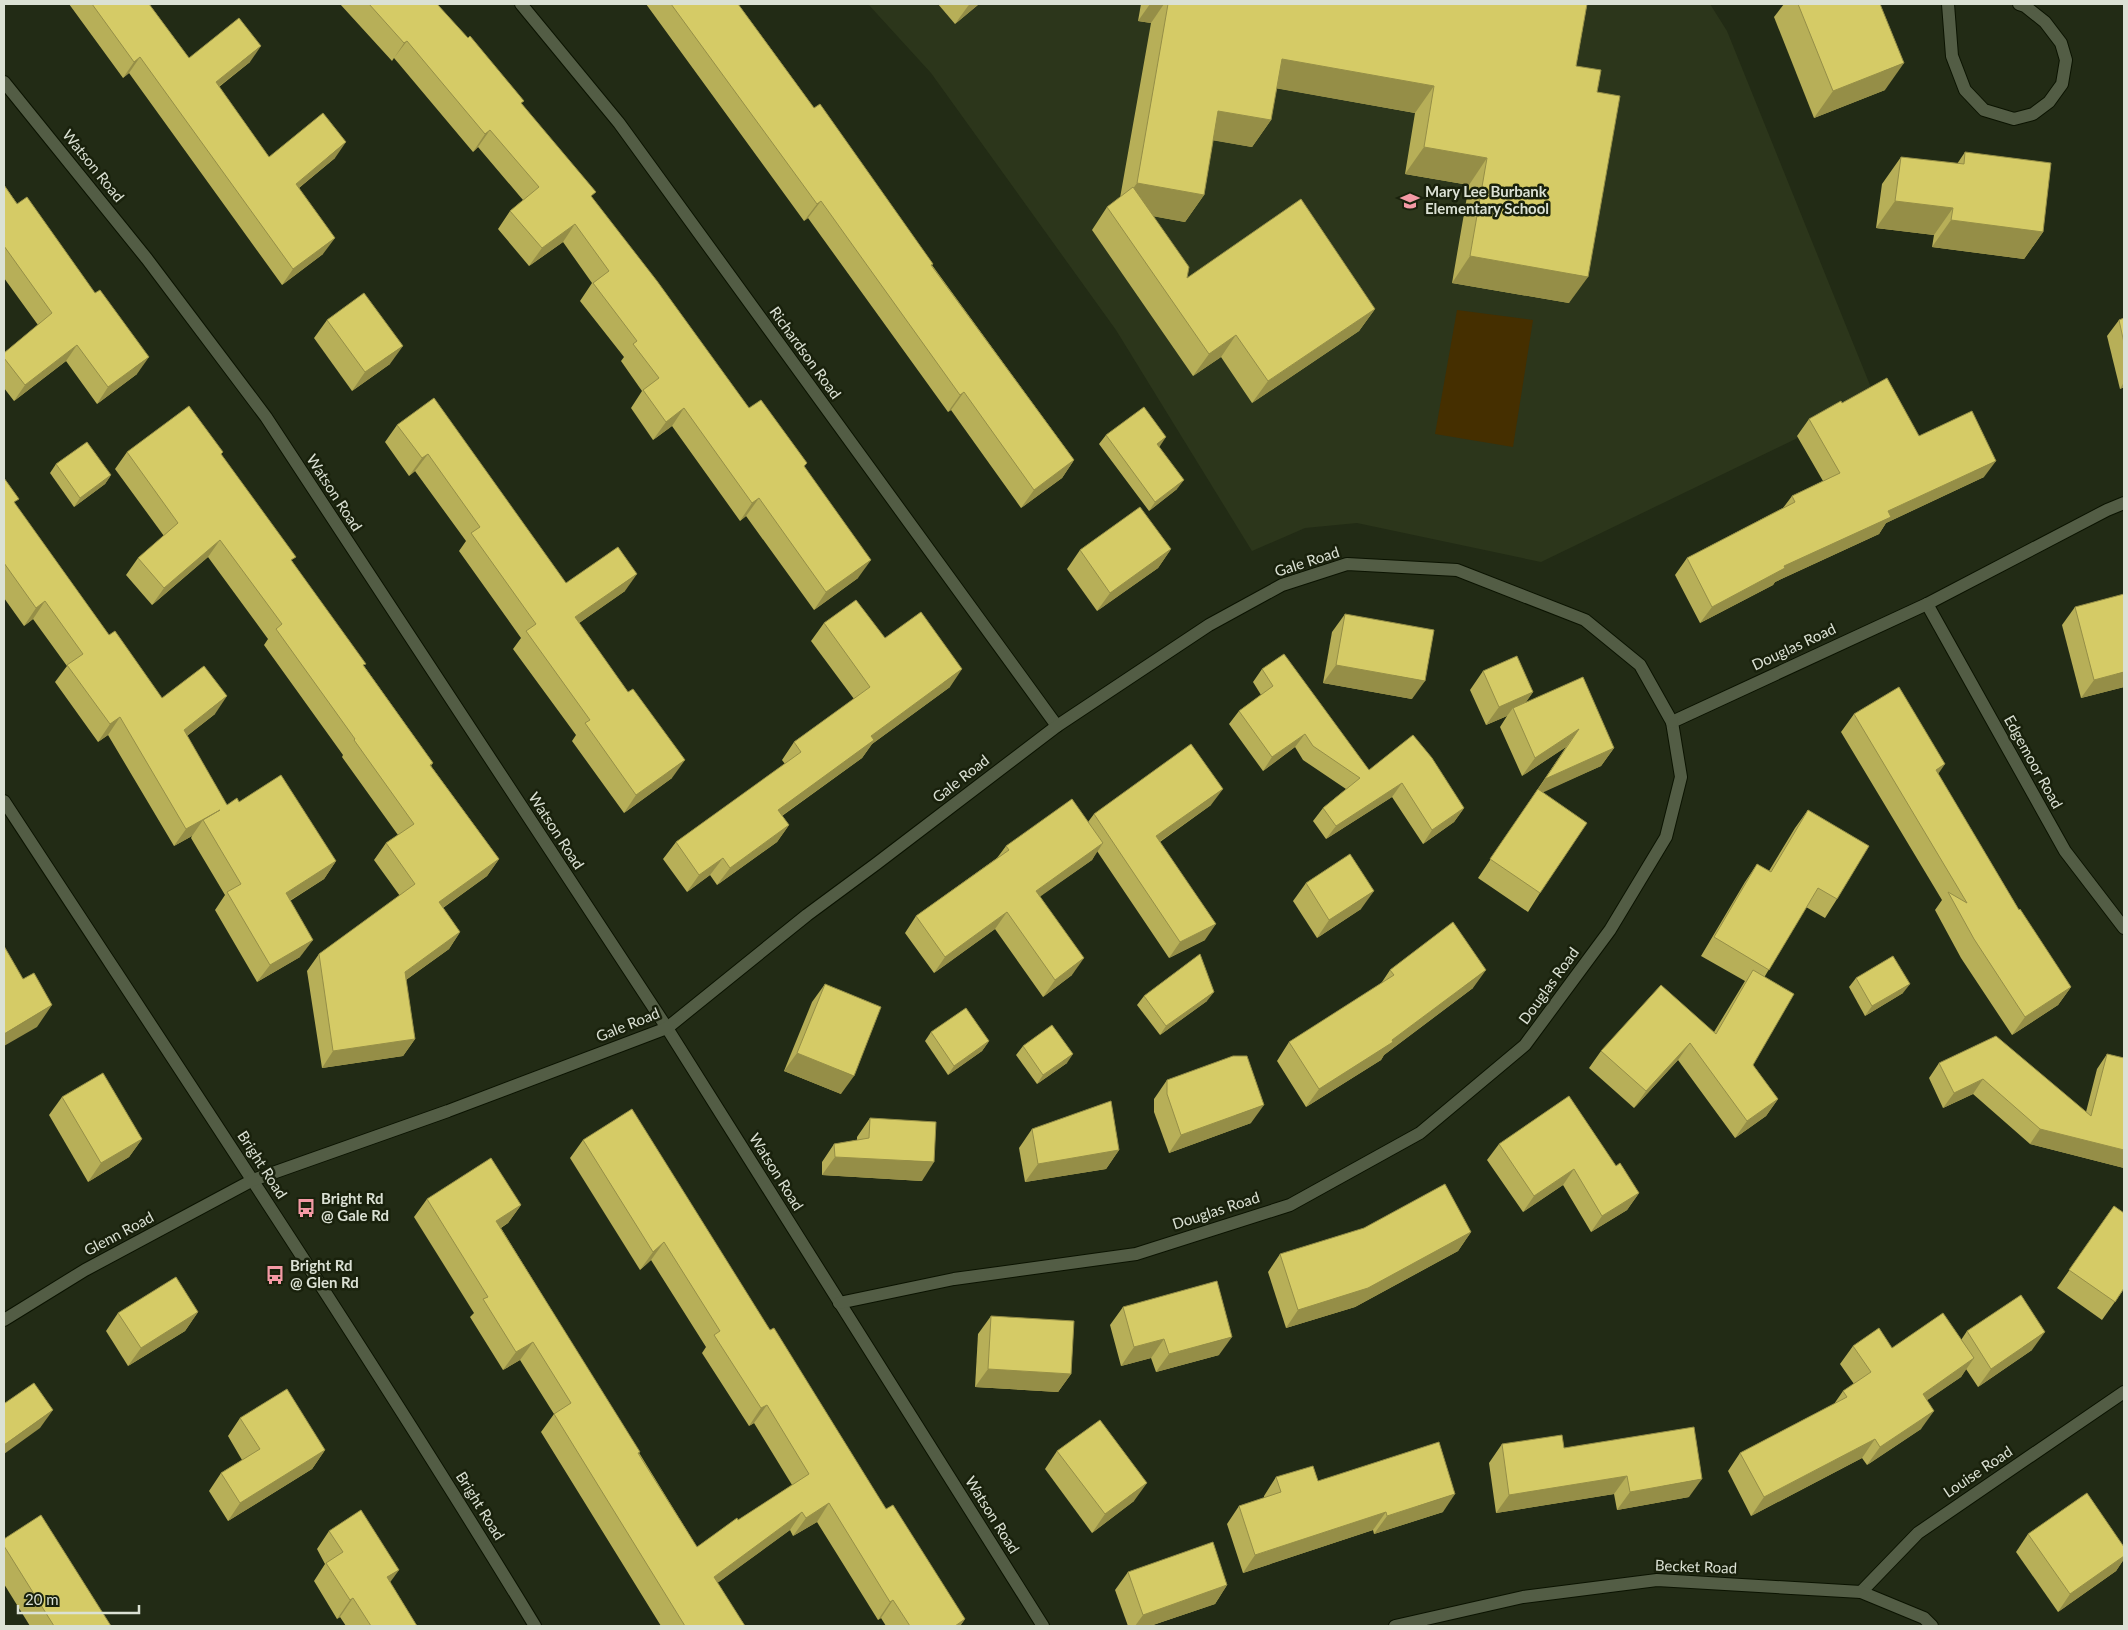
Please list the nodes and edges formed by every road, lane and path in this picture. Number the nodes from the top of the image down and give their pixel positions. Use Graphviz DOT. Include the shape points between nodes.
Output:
graph roads {
  1 [pos="521,4"];
  2 [pos="1948,4"];
  3 [pos="2019,4"];
  4 [pos="4,82"];
  5 [pos="2124,503"];
  6 [pos="1927,604"];
  7 [pos="1672,722"];
  8 [pos="1057,726"];
  9 [pos="4,801"];
  10 [pos="2124,928"];
  11 [pos="667,1028"];
  12 [pos="253,1180"];
  13 [pos="839,1303"];
  14 [pos="4,1320"];
  15 [pos="2124,1392"];
  16 [pos="1861,1592"];
  17 [pos="535,1626"];
  18 [pos="1043,1626"];
  19 [pos="1395,1626"];
  20 [pos="1932,1626"];
  1 -- 8 [label="street, Richardson Road" via="619,123"];
  2 -- 3 [label="street" via="1952,56 1965,90 1984,110 2014,119 2033,114 2049,102 2062,84 2066,60 2061,43 2046,22"];
  4 -- 11 [label="street, Watson Road" via="147,259 266,418"];
  5 -- 6 [label="street, Douglas Road"];
  6 -- 7 [label="street, Douglas Road"];
  6 -- 10 [label="street, Edgemoor Road" via="2065,851"];
  7 -- 8 [label="street, Gale Road" via="1640,665 1586,620 1457,570 1347,564 1282,585 1209,625"];
  7 -- 13 [label="street, Douglas Road" via="1681,777 1666,837 1610,930 1525,1046 1420,1133 1290,1205 1136,1254 954,1279"];
  8 -- 11 [label="street, Gale Road" via="807,915"];
  9 -- 12 [label="street, Bright Road"];
  11 -- 12 [label="street, Gale Road"];
  11 -- 13 [label="street, Watson Road"];
  12 -- 14 [label="street, Glenn Road" via="85,1270"];
  12 -- 17 [label="street, Bright Road"];
  13 -- 18 [label="street, Watson Road"];
  15 -- 16 [label="street, Louise Road" via="1918,1533"];
  16 -- 19 [label="street, Becket Road" via="1657,1580 1523,1596"];
  16 -- 20 [label="street, Becket Road" via="1924,1618"];
}
